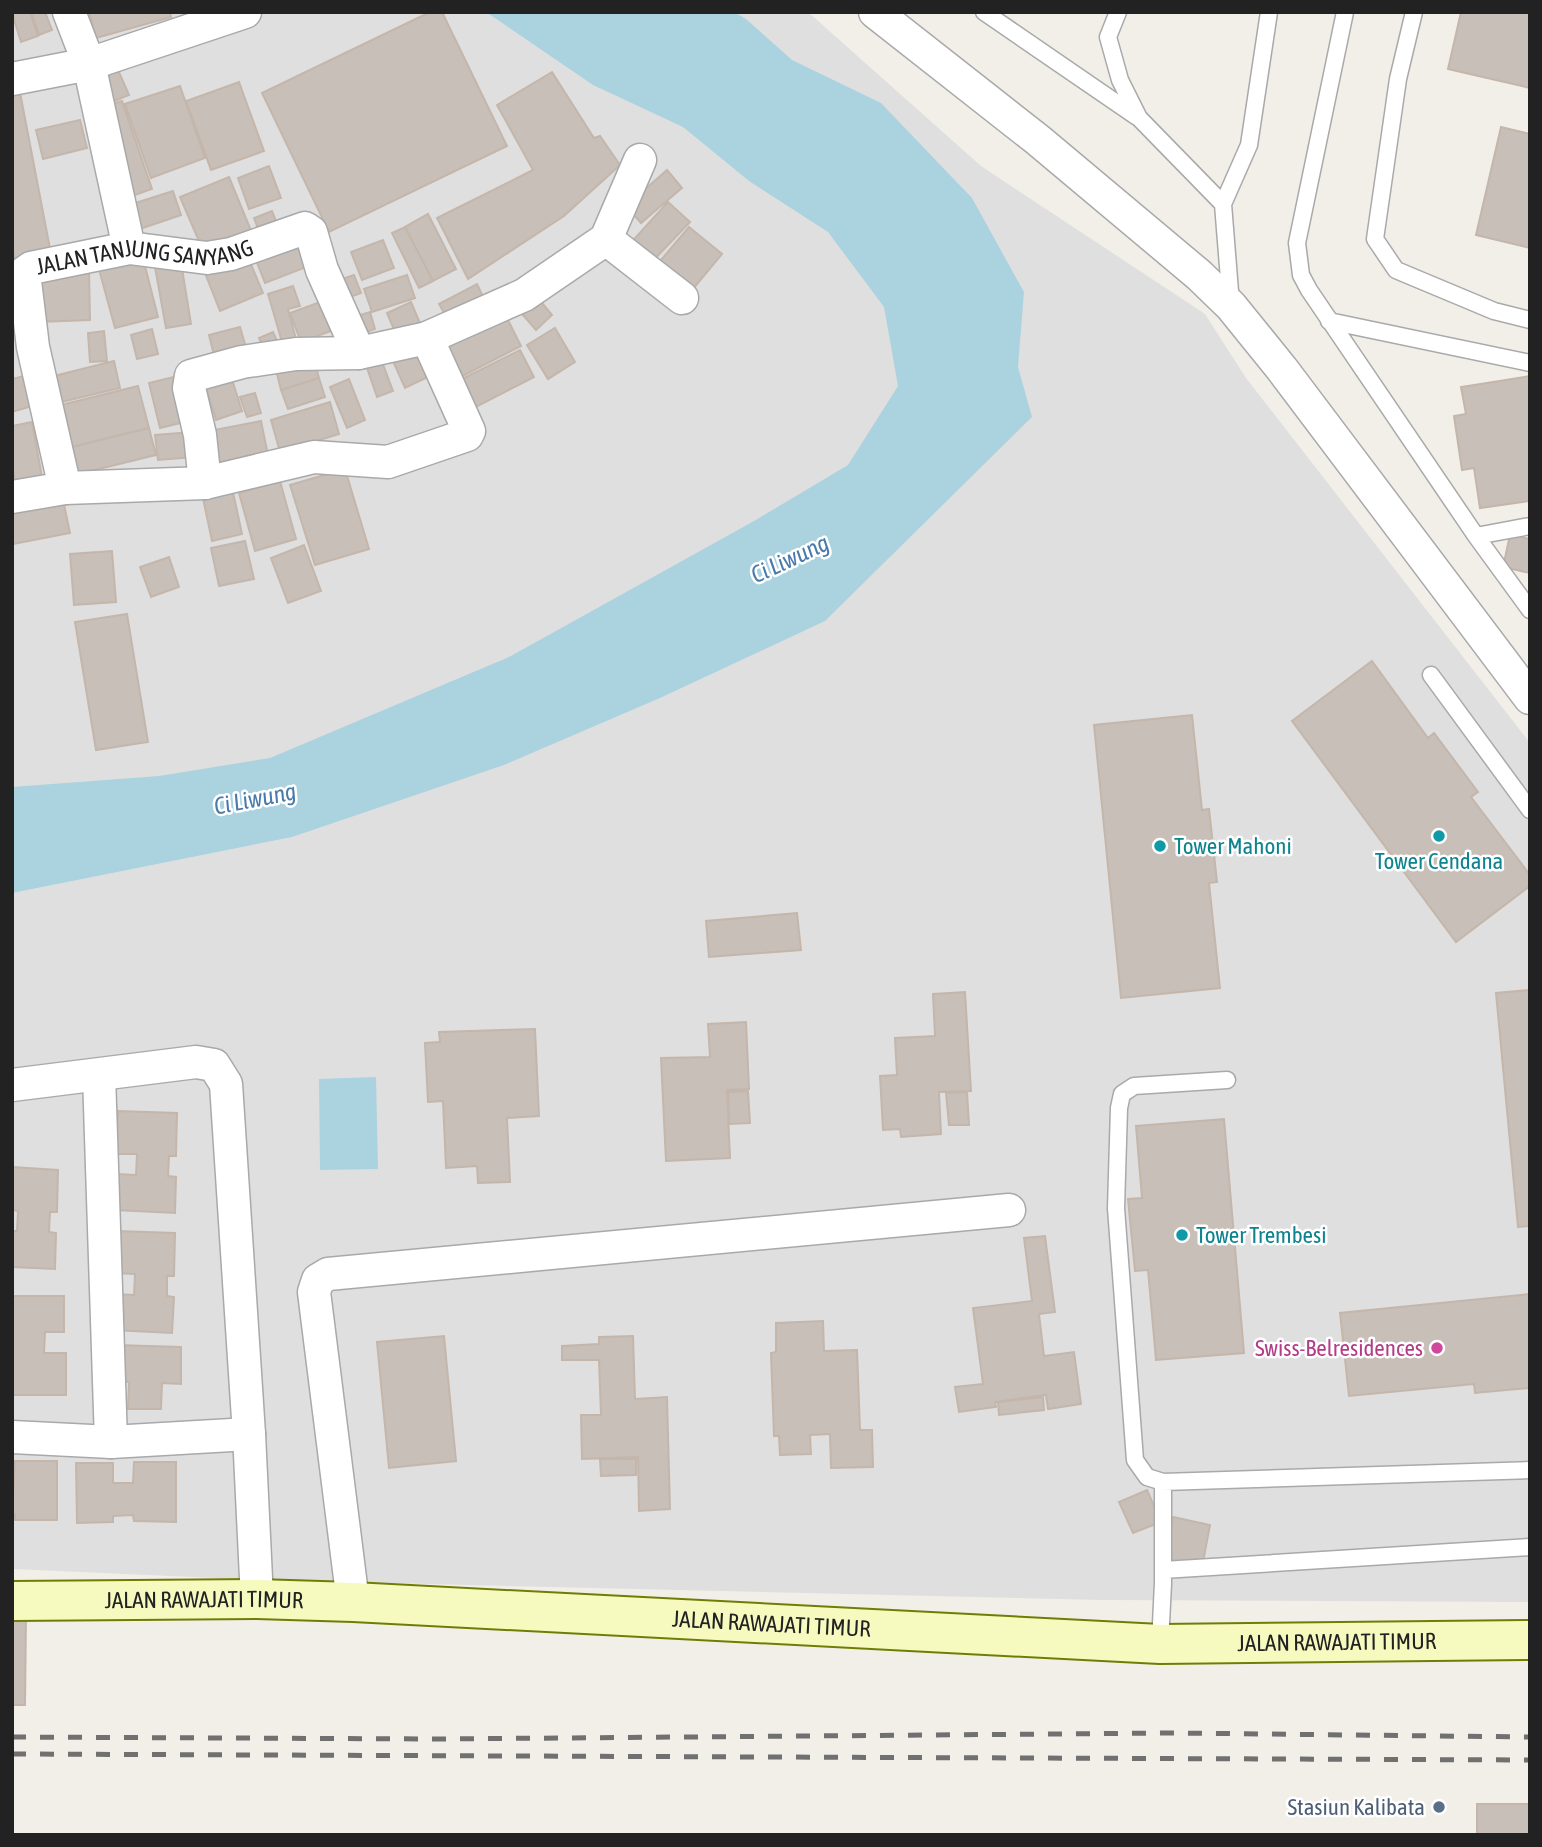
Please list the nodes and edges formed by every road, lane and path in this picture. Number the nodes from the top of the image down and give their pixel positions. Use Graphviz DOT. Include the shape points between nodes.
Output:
graph roads {
  1 [pos="69,12"];
  2 [pos="245,12"];
  3 [pos="875,12"];
  4 [pos="984,12"];
  5 [pos="1118,12"];
  6 [pos="1269,12"];
  7 [pos="1345,12"];
  8 [pos="1414,12"];
  9 [pos="89,64"];
  10 [pos="12,79"];
  11 [pos="1139,118"];
  12 [pos="640,160"];
  13 [pos="1223,204"];
  14 [pos="606,239"];
  15 [pos="129,247"];
  16 [pos="682,298"];
  17 [pos="1231,306"];
  18 [pos="1530,320"];
  19 [pos="1329,321"];
  20 [pos="427,338"];
  21 [pos="359,353"];
  22 [pos="1530,363"];
  23 [pos="205,483"];
  24 [pos="65,488"];
  25 [pos="12,497"];
  26 [pos="1530,526"];
  27 [pos="1476,536"];
  28 [pos="1530,610"];
  29 [pos="1432,675"];
  30 [pos="1530,698"];
  31 [pos="1530,810"];
  32 [pos="99,1075"];
  33 [pos="1227,1080"];
  34 [pos="12,1085"];
  35 [pos="1009,1210"];
  36 [pos="249,1434"];
  37 [pos="12,1437"];
  38 [pos="111,1442"];
  39 [pos="1530,1470"];
  40 [pos="1163,1482"];
  41 [pos="1530,1547"];
  42 [pos="1163,1570"];
  43 [pos="257,1598"];
  44 [pos="12,1601"];
  45 [pos="353,1602"];
  46 [pos="1530,1640"];
  47 [pos="1160,1644"];
  1 -- 9 [label="street"];
  2 -- 9 [label="street"];
  3 -- 17 [label="street" via="1038,140"];
  4 -- 11 [label="lane"];
  5 -- 11 [label="lane" via="1108,37 1120,80"];
  6 -- 13 [label="lane" via="1249,145"];
  7 -- 19 [label="lane" via="1297,243 1301,275"];
  8 -- 18 [label="lane" via="1398,79 1375,239 1396,270 1494,311"];
  9 -- 10 [label="street"];
  9 -- 15 [label="street"];
  11 -- 13 [label="lane"];
  12 -- 14 [label="street"];
  13 -- 17 [label="lane"];
  14 -- 16 [label="street"];
  14 -- 20 [label="street" via="524,295"];
  15 -- 21 [label="street, JALAN TANJUNG SANYANG" via="207,258 305,228 311,232 322,270"];
  15 -- 24 [label="street, JALAN TANJUNG SANYANG" via="24,273 33,347"];
  17 -- 30 [label="street"];
  19 -- 22 [label="lane"];
  19 -- 27 [label="lane"];
  20 -- 21 [label="street"];
  20 -- 23 [label="street" via="467,435 388,462 314,457"];
  21 -- 23 [label="street" via="296,354 191,376 189,388"];
  23 -- 24 [label="street"];
  24 -- 25 [label="street"];
  26 -- 27 [label="lane"];
  27 -- 28 [label="lane"];
  29 -- 31 [label="lane"];
  32 -- 34 [label="street"];
  32 -- 36 [label="street" via="196,1062 214,1065 226,1084"];
  32 -- 38 [label="street"];
  33 -- 40 [label="lane" via="1134,1086 1122,1094 1119,1108 1116,1209 1135,1460 1147,1477"];
  35 -- 45 [label="street" via="328,1274 318,1280 314,1292"];
  36 -- 38 [label="street"];
  36 -- 43 [label="street"];
  37 -- 38 [label="street"];
  39 -- 40 [label="lane"];
  40 -- 42 [label="lane"];
  41 -- 42 [label="lane"];
  42 -- 47 [label="lane"];
  43 -- 44 [label="street, JALAN RAWAJATI TIMUR"];
  43 -- 45 [label="street, JALAN RAWAJATI TIMUR"];
  45 -- 47 [label="street, JALAN RAWAJATI TIMUR"];
  46 -- 47 [label="street, JALAN RAWAJATI TIMUR"];
}
